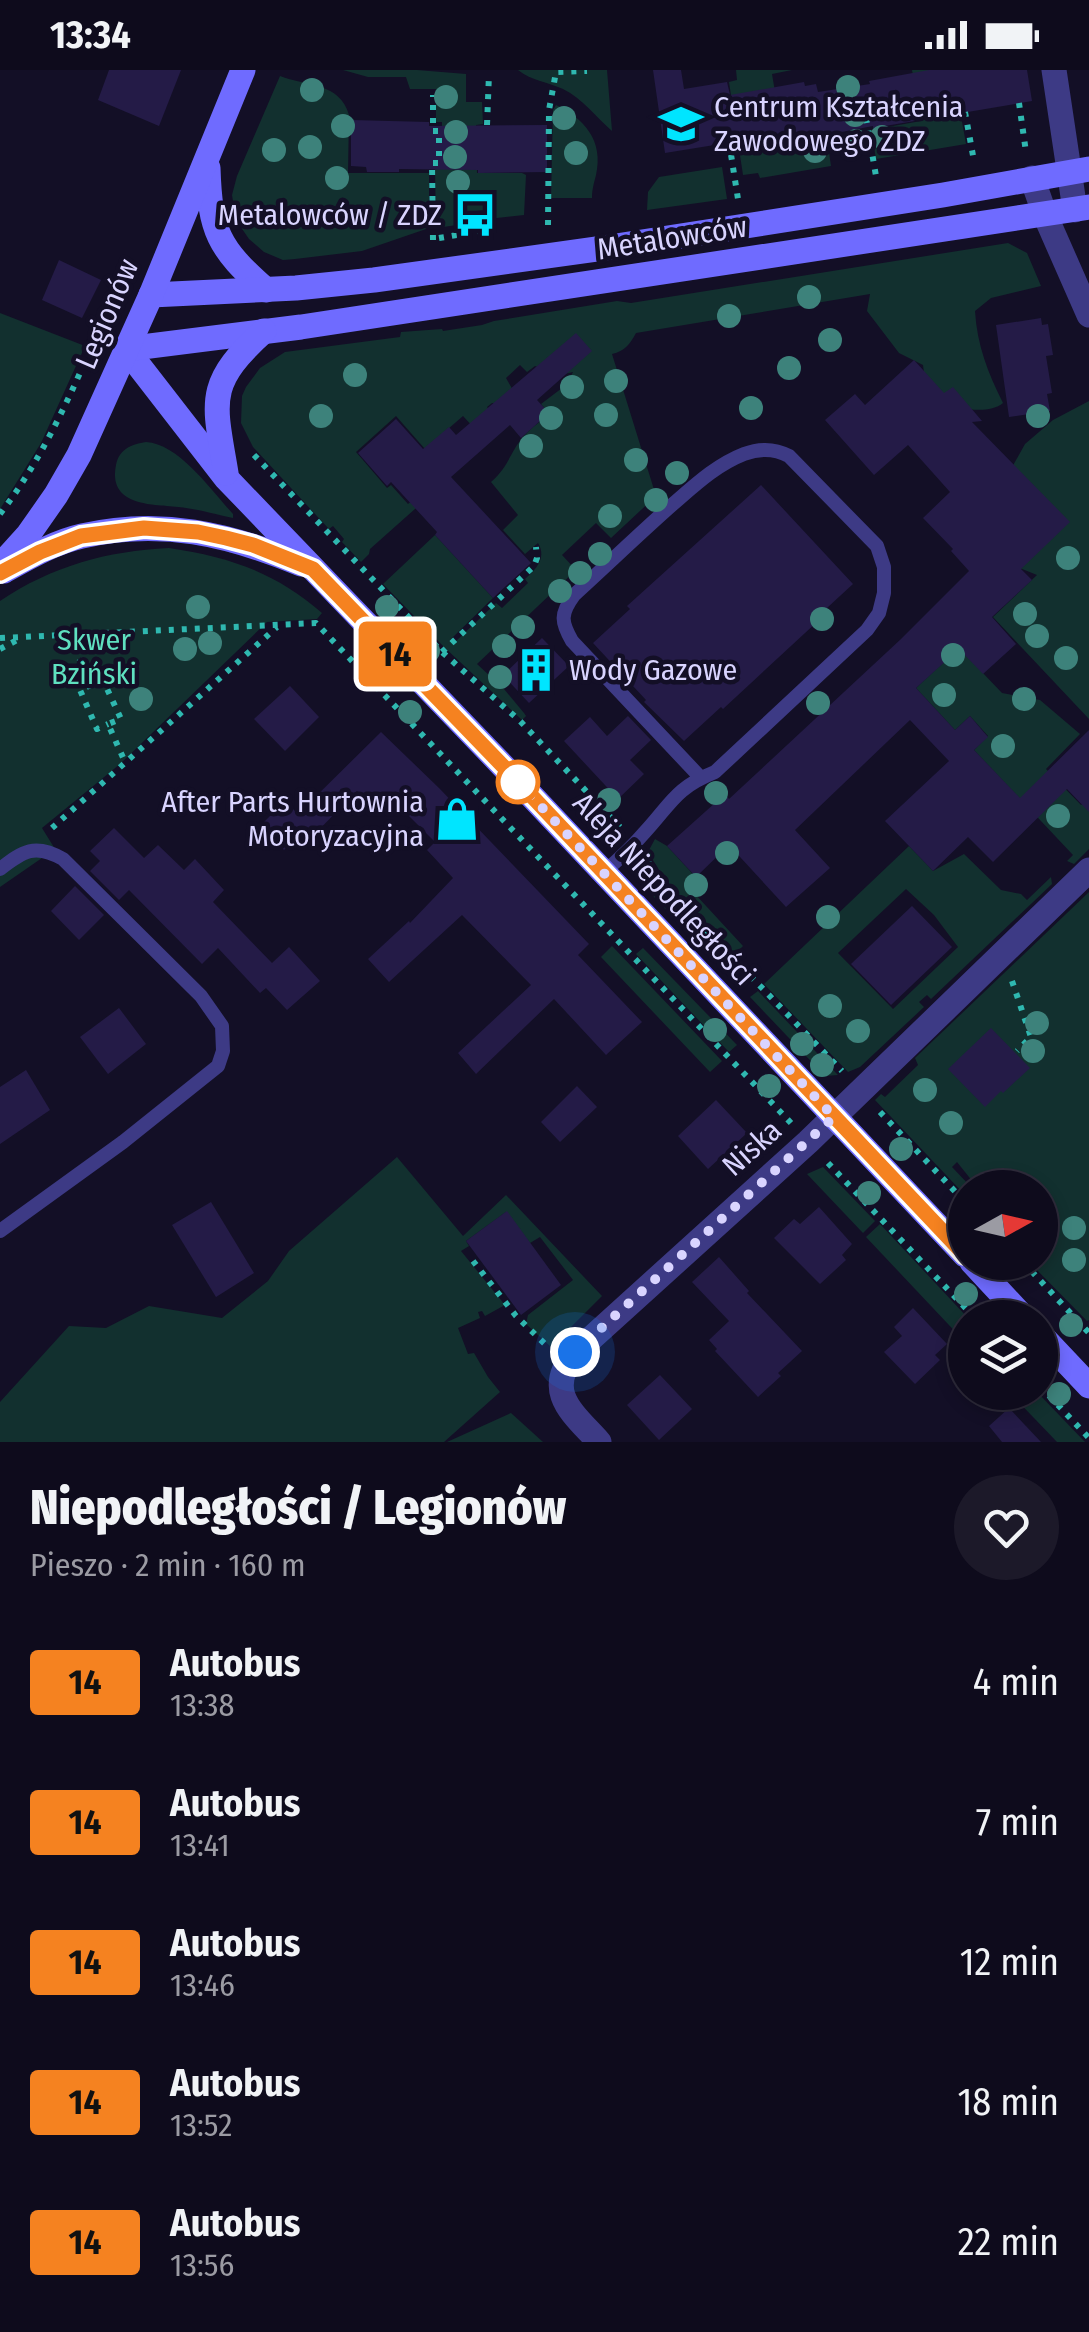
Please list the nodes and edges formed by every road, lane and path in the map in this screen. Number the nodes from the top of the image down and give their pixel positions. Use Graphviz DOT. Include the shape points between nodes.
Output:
graph roads {
  1 [pos="244,70"];
  2 [pos="1054,70"];
  3 [pos="587,71"];
  4 [pos="489,74"];
  5 [pos="433,95"];
  6 [pos="1019,103"];
  7 [pos="965,112"];
  8 [pos="866,118"];
  9 [pos="487,125"];
  10 [pos="729,142"];
  11 [pos="207,158"];
  12 [pos="975,167"];
  13 [pos="1034,168"];
  14 [pos="1079,171"];
  15 [pos="876,182"];
  16 [pos="739,206"];
  17 [pos="1082,208"];
  18 [pos="1045,215"];
  19 [pos="564,223"];
  20 [pos="548,224"];
  21 [pos="534,226"];
  22 [pos="487,231"];
  23 [pos="432,240"];
  24 [pos="421,243"];
  25 [pos="266,290"];
  26 [pos="151,295"];
  27 [pos="1089,315"];
  28 [pos="264,331"];
  29 [pos="126,349"];
  30 [pos="55,426"];
  31 [pos="248,448"];
  32 [pos="226,478"];
  33 [pos="0,514"];
  34 [pos="536,547"];
  35 [pos="2,561"];
  36 [pos="313,569"];
  37 [pos="384,592"];
  38 [pos="278,626"];
  39 [pos="70,635"];
  40 [pos="22,637"];
  41 [pos="0,638"];
  42 [pos="0,649"];
  43 [pos="442,652"];
  44 [pos="91,685"];
  45 [pos="108,724"];
  46 [pos="125,762"];
  47 [pos="701,778"];
  48 [pos="34,849"];
  49 [pos="0,868"];
  50 [pos="1089,870"];
  51 [pos="604,872"];
  52 [pos="996,960"];
  53 [pos="1017,1051"];
  54 [pos="878,1110"];
  55 [pos="834,1117"];
  56 [pos="792,1124"];
  57 [pos="826,1160"];
  58 [pos="948,1184"];
  59 [pos="0,1231"];
  60 [pos="948,1237"];
  61 [pos="473,1261"];
  62 [pos="989,1280"];
  63 [pos="1039,1280"];
  64 [pos="958,1300"];
  65 [pos="1007,1300"];
  66 [pos="1089,1333"];
  67 [pos="554,1353"];
  68 [pos="1058,1353"];
  69 [pos="1089,1386"];
  70 [pos="1058,1405"];
  71 [pos="1089,1438"];
  72 [pos="600,1442"];
  1 -- 11 [label="street, Legionów"];
  2 -- 14 [label="street"];
  3 -- 20 [label="path" via="556,72"];
  4 -- 9 [label="path"];
  5 -- 23 [label="path" via="439,164 432,163"];
  6 -- 13 [label="path"];
  7 -- 12 [label="path"];
  8 -- 15 [label="path"];
  10 -- 16 [label="path"];
  11 -- 25 [label="street" via="216,233"];
  11 -- 26 [label="street, Legionów"];
  13 -- 14 [label="street, Metalowców"];
  13 -- 18 [label="street"];
  13 -- 25 [label="street, Metalowców" via="611,247"];
  14 -- 17 [label="street"];
  17 -- 18 [label="street, Metalowców"];
  18 -- 27 [label="street"];
  18 -- 28 [label="street, Metalowców"];
  19 -- 20 [label="path"];
  20 -- 21 [label="path"];
  22 -- 23 [label="path"];
  23 -- 24 [label="path"];
  25 -- 26 [label="street, Metalowców"];
  26 -- 29 [label="street, Legionów"];
  28 -- 29 [label="street, Metalowców"];
  28 -- 32 [label="street" via="220,382 216,405"];
  29 -- 32 [label="street, Aleja Niepodległości"];
  29 -- 35 [label="street, Legionów" via="56,495"];
  30 -- 33 [label="path"];
  31 -- 37 [label="path"];
  32 -- 36 [label="street, Aleja Niepodległości"];
  34 -- 43 [label="path" via="534,566"];
  35 -- 36 [label="street, Aleja Niepodległości" via="81,536 144,528 216,536"];
  36 -- 51 [label="street, Aleja Niepodległości"];
  38 -- 39 [label="path"];
  38 -- 46 [label="path"];
  38 -- 56 [label="path" via="316,624"];
  39 -- 40 [label="path"];
  39 -- 44 [label="path"];
  40 -- 41 [label="path"];
  40 -- 42 [label="path"];
  44 -- 45 [label="path" via="80,690 97,729"];
  44 -- 45 [label="path" via="103,680 120,718"];
  45 -- 46 [label="path"];
  46 -- 48 [label="path"];
  47 -- 47 [label="lane" via="572,642 565,606 714,469 742,454 777,450 876,546 884,567 880,613"];
  47 -- 51 [label="lane" via="670,801"];
  48 -- 49 [label="lane"];
  48 -- 59 [label="lane" via="63,860 200,996 222,1026 223,1050 218,1066"];
  50 -- 52 [label="street, Niska"];
  51 -- 55 [label="street, Aleja Niepodległości"];
  52 -- 53 [label="path" via="1010,974 1031,1037"];
  52 -- 55 [label="street, Niska"];
  54 -- 58 [label="path"];
  55 -- 60 [label="street, Aleja Niepodległości"];
  55 -- 72 [label="street, Niska" via="565,1365 560,1394"];
  57 -- 64 [label="path"];
  61 -- 67 [label="path"];
  62 -- 65 [label="street"];
  63 -- 66 [label="path"];
  68 -- 69 [label="street"];
  70 -- 71 [label="path"];
}
